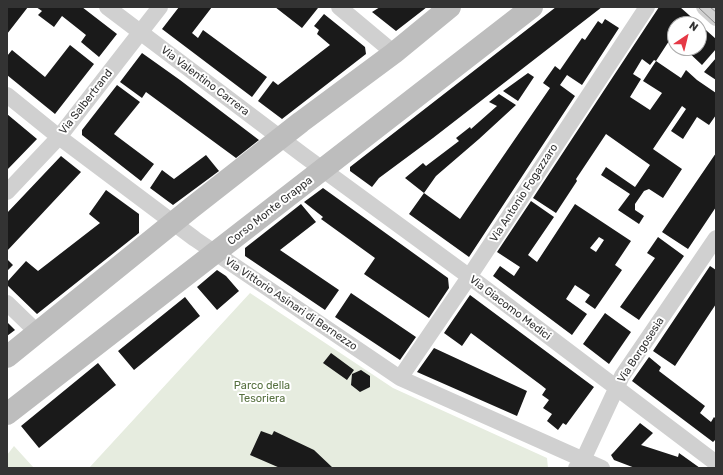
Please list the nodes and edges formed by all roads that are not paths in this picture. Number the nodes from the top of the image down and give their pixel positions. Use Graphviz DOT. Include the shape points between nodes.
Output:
graph roads {
  1 [pos="107,7"];
  2 [pos="160,7"];
  3 [pos="339,7"];
  4 [pos="450,7"];
  5 [pos="532,7"];
  6 [pos="647,7"];
  7 [pos="704,7"];
  8 [pos="716,18"];
  9 [pos="140,32"];
  10 [pos="394,53"];
  11 [pos="7,95"];
  12 [pos="59,137"];
  13 [pos="280,138"];
  14 [pos="303,155"];
  15 [pos="323,170"];
  16 [pos="7,192"];
  17 [pos="173,222"];
  18 [pos="716,238"];
  19 [pos="216,254"];
  20 [pos="469,277"];
  21 [pos="7,304"];
  22 [pos="38,333"];
  23 [pos="7,357"];
  24 [pos="400,378"];
  25 [pos="616,388"];
  26 [pos="7,414"];
  27 [pos="716,463"];
  28 [pos="580,464"];
  29 [pos="602,468"];
  1 -- 9 [label="street, Via Valentino Carrera"];
  2 -- 9 [label="street, Via Salbertrand"];
  3 -- 10 [label="street"];
  4 -- 10 [label="street"];
  5 -- 15 [label="street, Corso Monte Grappa"];
  6 -- 20 [label="street, Via Antonio Fogazzaro"];
  7 -- 8 [label="street"];
  9 -- 12 [label="street, Via Salbertrand"];
  9 -- 13 [label="street, Via Valentino Carrera"];
  10 -- 13 [label="street"];
  11 -- 12 [label="street, Via Vittorio Asinari di Bernezzo"];
  12 -- 16 [label="street, Via Salbertrand"];
  12 -- 17 [label="street, Via Vittorio Asinari di Bernezzo"];
  13 -- 14 [label="street, Via Valentino Carrera"];
  13 -- 17 [label="street"];
  14 -- 15 [label="street, Via Giacomo Medici"];
  15 -- 19 [label="street, Corso Monte Grappa"];
  15 -- 20 [label="street, Via Giacomo Medici"];
  17 -- 19 [label="street, Via Vittorio Asinari di Bernezzo"];
  17 -- 22 [label="street"];
  18 -- 25 [label="street, Via Borgosesia"];
  19 -- 24 [label="street, Via Vittorio Asinari di Bernezzo"];
  19 -- 26 [label="street, Corso Monte Grappa"];
  20 -- 24 [label="street, Via Antonio Fogazzaro"];
  20 -- 25 [label="street, Via Giacomo Medici"];
  21 -- 22 [label="street"];
  22 -- 23 [label="street"];
  24 -- 28 [label="street, Via Vittorio Asinari di Bernezzo"];
  25 -- 27 [label="street, Via Giacomo Medici"];
  25 -- 28 [label="street, Via Borgosesia"];
  28 -- 29 [label="street, Via Vittorio Asinari di Bernezzo"];
}
